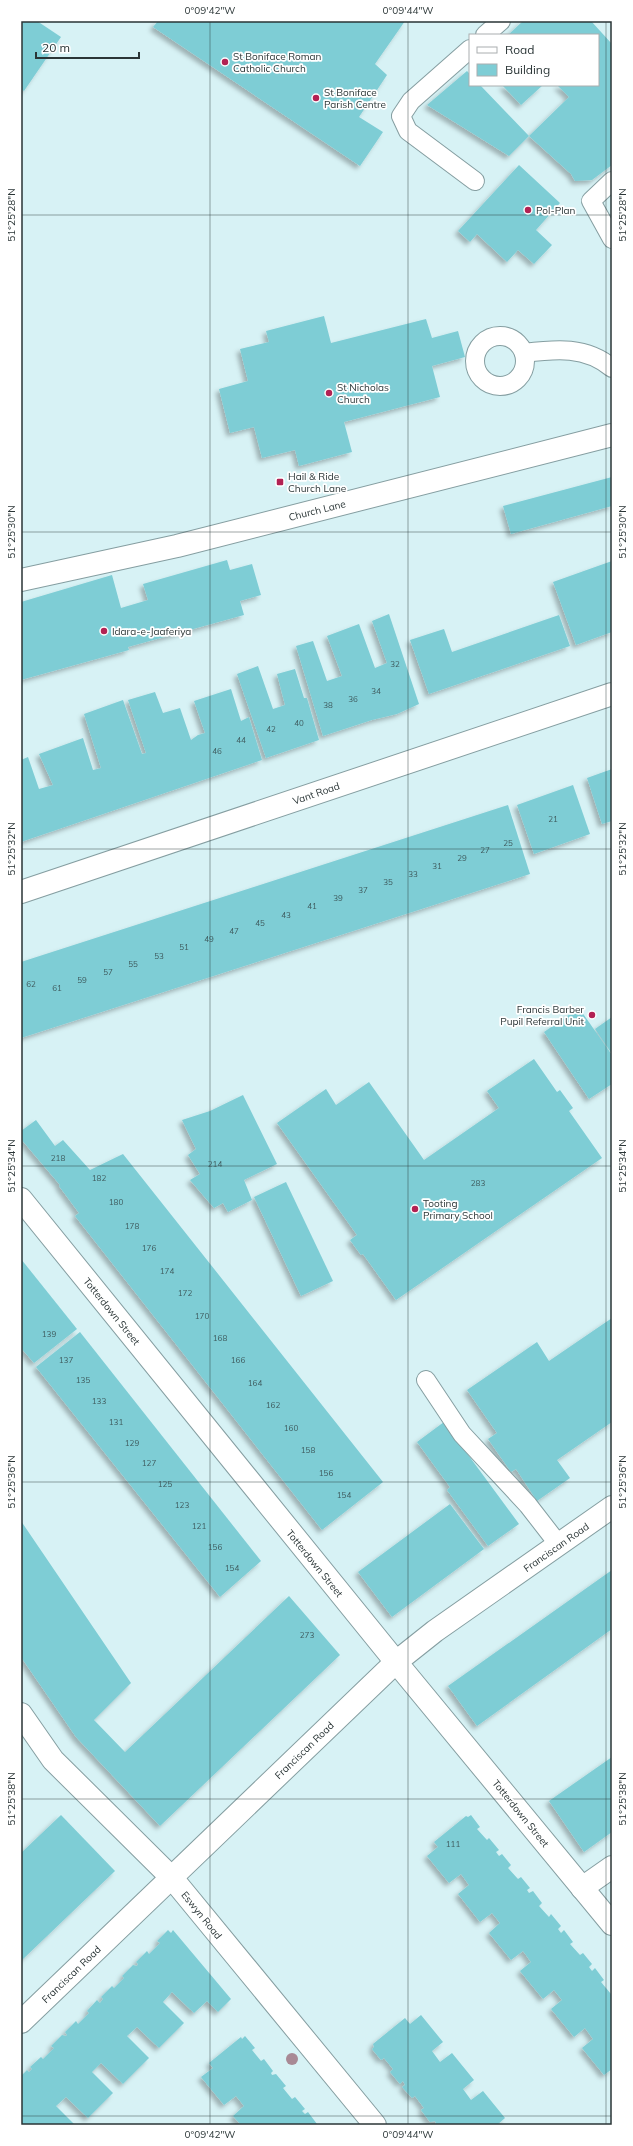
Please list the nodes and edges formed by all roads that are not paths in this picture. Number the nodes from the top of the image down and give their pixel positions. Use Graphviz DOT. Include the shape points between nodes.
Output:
graph roads {
  1 [pos="501,21"];
  2 [pos="486,34"];
  3 [pos="469,50"];
  4 [pos="475,181"];
  5 [pos="612,181"];
  6 [pos="612,239"];
  7 [pos="524,353"];
  8 [pos="612,368"];
  9 [pos="612,434"];
  10 [pos="21,580"];
  11 [pos="612,694"];
  12 [pos="21,892"];
  13 [pos="21,1199"];
  14 [pos="426,1380"];
  15 [pos="612,1507"];
  16 [pos="559,1545"];
  17 [pos="396,1662"];
  18 [pos="21,1714"];
  19 [pos="612,1867"];
  20 [pos="172,1878"];
  21 [pos="582,1888"];
  22 [pos="612,1924"];
  23 [pos="21,2022"];
  24 [pos="374,2125"];
  1 -- 2 [label="lane"];
  3 -- 4 [label="lane" via="411,101 402,116 408,131"];
  5 -- 6 [label="lane" via="591,201"];
  7 -- 8 [label="lane" via="568,349 587,354"];
  9 -- 10 [label="street, Church Lane" via="177,546"];
  11 -- 12 [label="street, Vant Road"];
  13 -- 17 [label="street, Totterdown Street"];
  14 -- 16 [label="lane" via="462,1434 528,1505"];
  15 -- 16 [label="street, Franciscan Road"];
  16 -- 17 [label="street, Franciscan Road" via="435,1631"];
  17 -- 20 [label="street, Franciscan Road"];
  17 -- 21 [label="street, Totterdown Street"];
  18 -- 20 [label="street, Eswyn Road" via="53,1760"];
  19 -- 21 [label="street"];
  20 -- 23 [label="street, Franciscan Road"];
  20 -- 24 [label="street, Eswyn Road"];
  21 -- 22 [label="street, Totterdown Street"];
}
